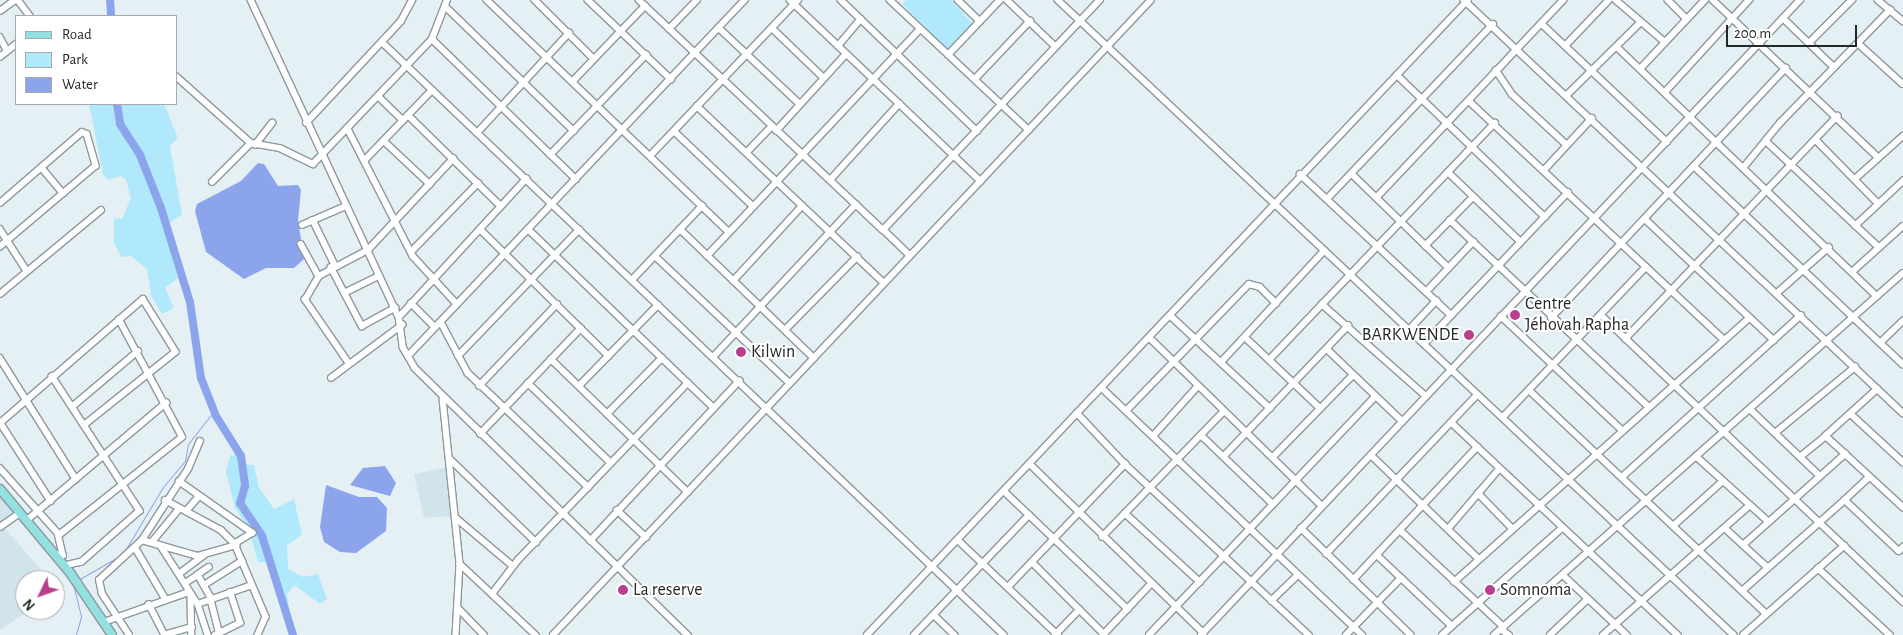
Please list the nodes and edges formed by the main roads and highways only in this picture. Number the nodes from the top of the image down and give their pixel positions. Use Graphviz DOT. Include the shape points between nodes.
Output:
graph roads {
  1 [pos="0,489"];
  2 [pos="112,635"];
  1 -- 2 [label="main road" via="65,566"];
}
